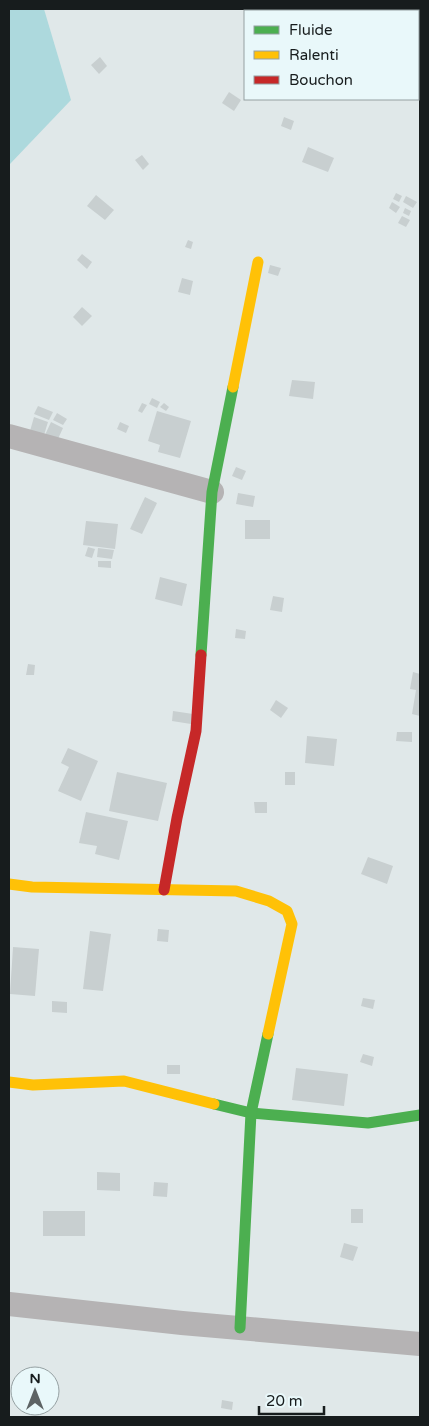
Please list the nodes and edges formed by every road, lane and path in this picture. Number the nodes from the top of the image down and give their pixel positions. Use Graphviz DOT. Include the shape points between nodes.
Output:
graph roads {
  1 [pos="258,262"];
  2 [pos="9,436"];
  3 [pos="212,492"];
  4 [pos="9,884"];
  5 [pos="164,890"];
  6 [pos="9,1082"];
  7 [pos="251,1114"];
  8 [pos="420,1115"];
  9 [pos="9,1304"];
  10 [pos="240,1328"];
  11 [pos="420,1344"];
  1 -- 3 [label="street"];
  2 -- 3 [label="street"];
  3 -- 5 [label="street" via="196,731"];
  4 -- 5 [label="street"];
  5 -- 7 [label="street" via="236,891 269,901 287,911 292,924"];
  6 -- 7 [label="street" via="124,1081"];
  7 -- 8 [label="street" via="368,1123"];
  7 -- 10 [label="street"];
  9 -- 10 [label="street"];
  10 -- 11 [label="street"];
}
